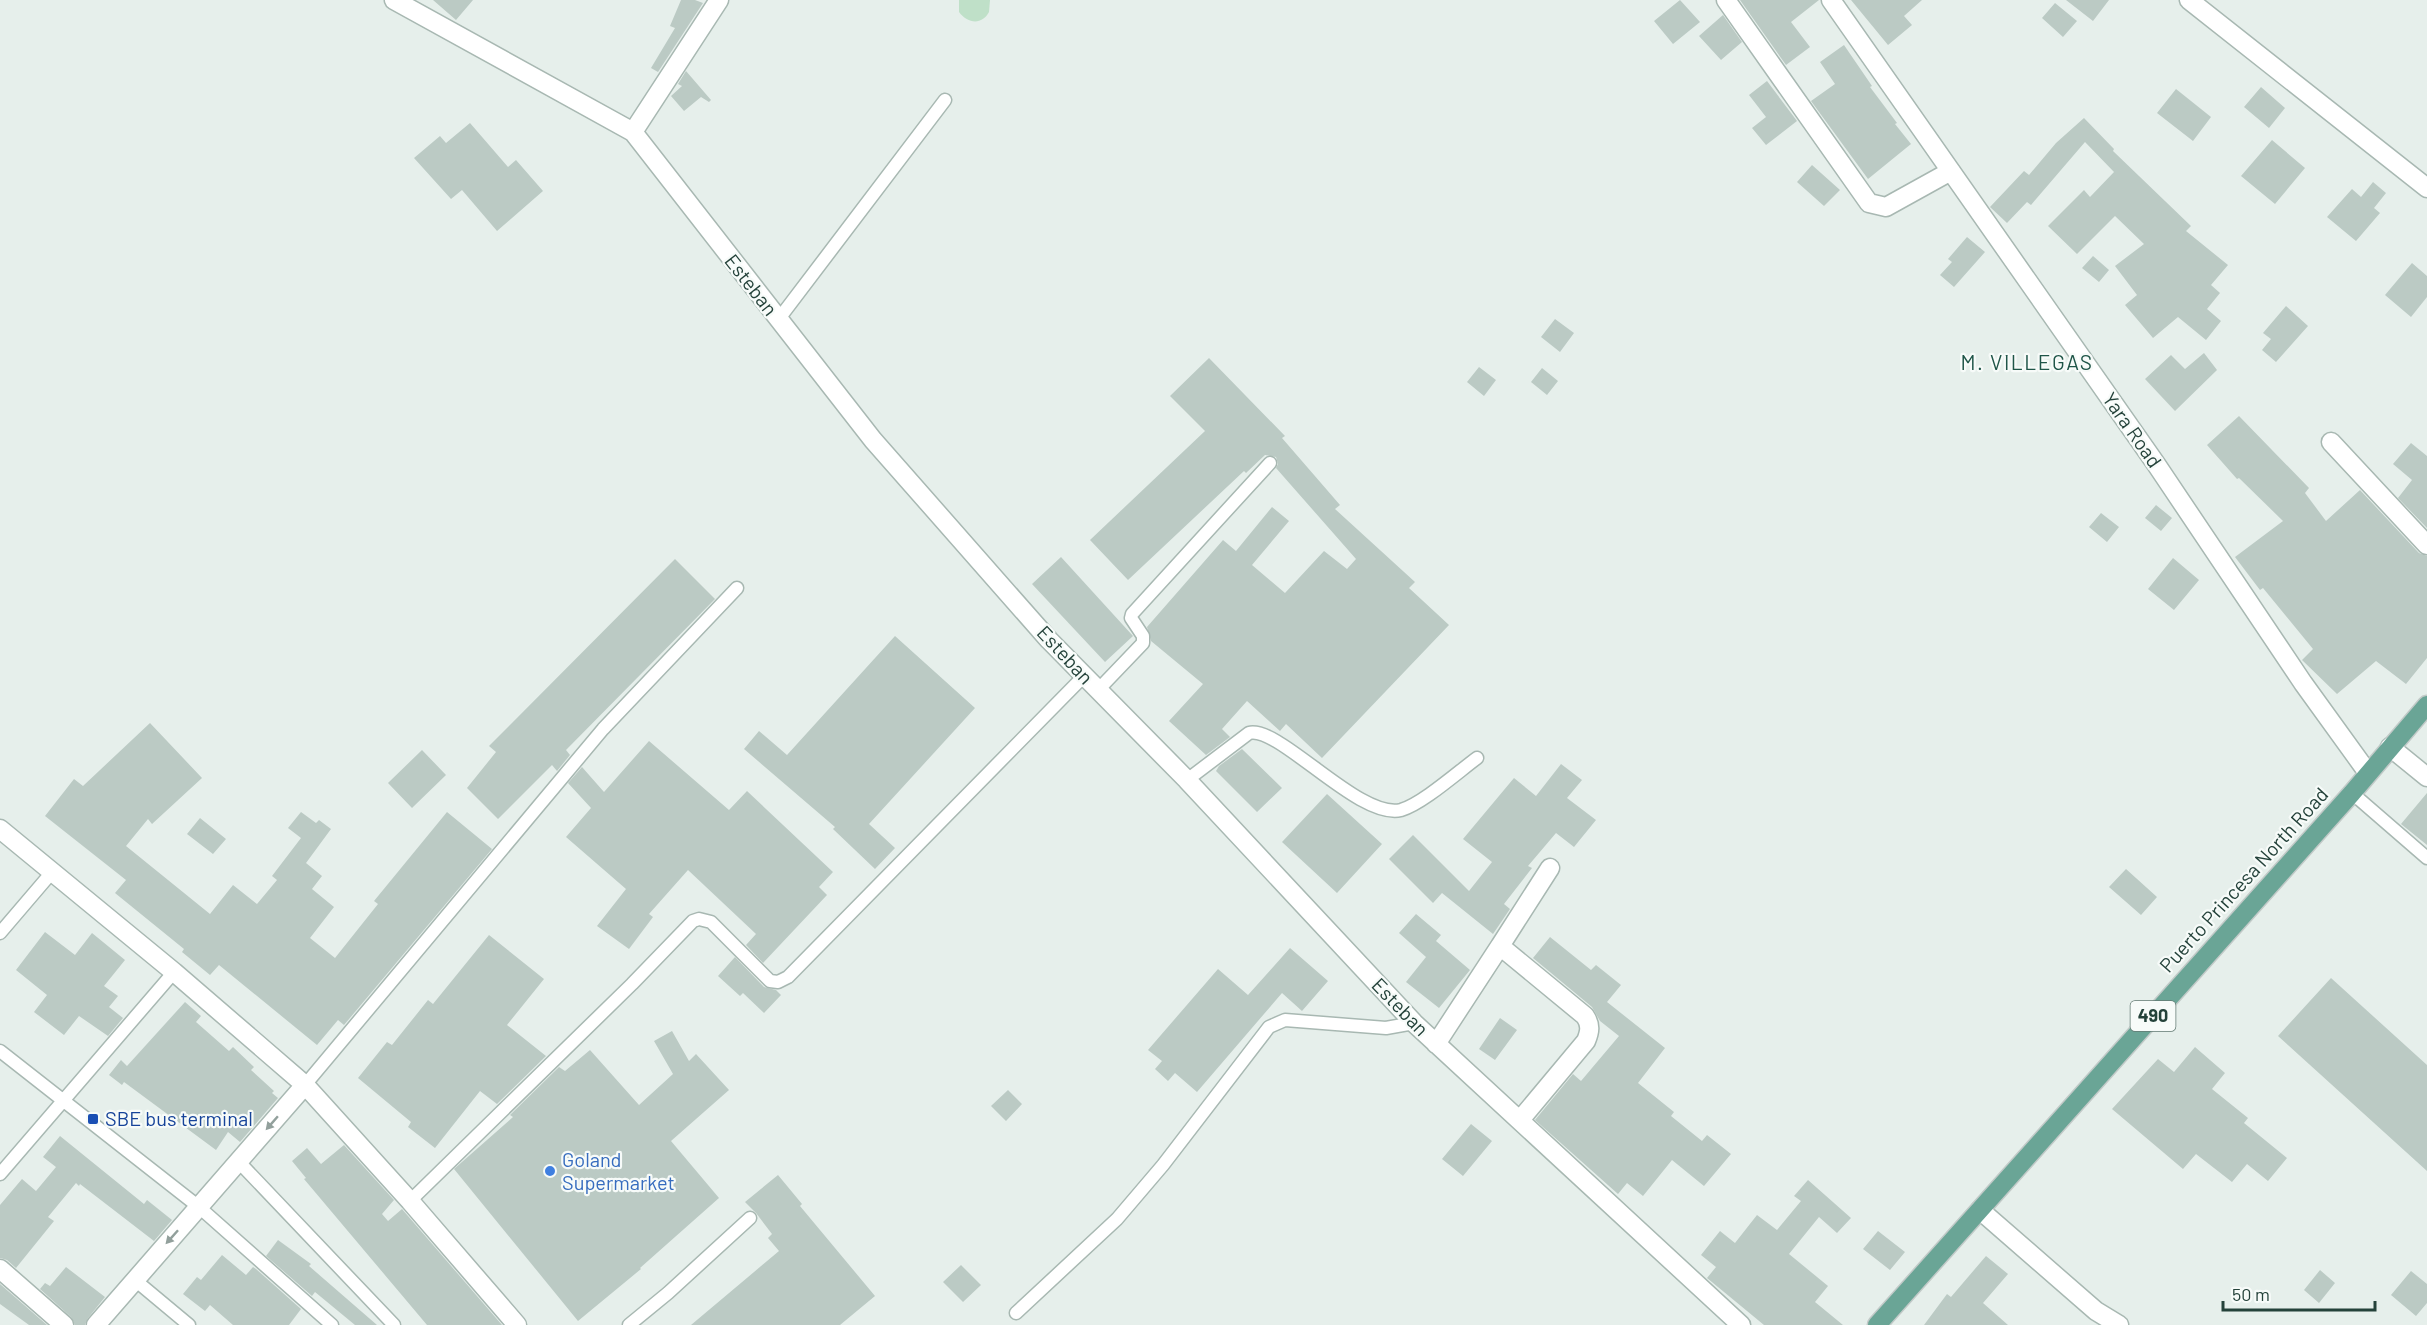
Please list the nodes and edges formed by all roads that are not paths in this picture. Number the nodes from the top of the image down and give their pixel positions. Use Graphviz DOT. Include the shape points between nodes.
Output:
graph roads {
  1 [pos="394,0"];
  2 [pos="719,0"];
  3 [pos="1726,0"];
  4 [pos="1832,0"];
  5 [pos="2189,0"];
  6 [pos="945,100"];
  7 [pos="633,132"];
  8 [pos="1951,171"];
  9 [pos="2427,188"];
  10 [pos="778,320"];
  11 [pos="2331,442"];
  12 [pos="1270,463"];
  13 [pos="2427,546"];
  14 [pos="736,588"];
  15 [pos="1084,676"];
  16 [pos="1098,690"];
  17 [pos="2427,705"];
  18 [pos="2390,747"];
  19 [pos="1477,758"];
  20 [pos="2368,773"];
  21 [pos="2427,777"];
  22 [pos="1187,780"];
  23 [pos="2352,793"];
  24 [pos="0,829"];
  25 [pos="2427,858"];
  26 [pos="1550,868"];
  27 [pos="53,871"];
  28 [pos="0,933"];
  29 [pos="1500,946"];
  30 [pos="174,972"];
  31 [pos="1414,1023"];
  32 [pos="1437,1044"];
  33 [pos="0,1051"];
  34 [pos="306,1085"];
  35 [pos="63,1101"];
  36 [pos="1520,1120"];
  37 [pos="238,1161"];
  38 [pos="0,1174"];
  39 [pos="410,1201"];
  40 [pos="199,1207"];
  41 [pos="1980,1210"];
  42 [pos="750,1218"];
  43 [pos="0,1269"];
  44 [pos="135,1280"];
  45 [pos="1016,1313"];
  46 [pos="64,1325"];
  47 [pos="96,1325"];
  48 [pos="189,1325"];
  49 [pos="332,1325"];
  50 [pos="394,1325"];
  51 [pos="517,1325"];
  52 [pos="629,1325"];
  53 [pos="1741,1325"];
  54 [pos="1877,1325"];
  55 [pos="2119,1325"];
  1 -- 7 [label="street, Esteban"];
  2 -- 7 [label="street"];
  3 -- 8 [label="street" via="1869,203 1886,207"];
  4 -- 8 [label="street, Yara Road"];
  5 -- 9 [label="street"];
  6 -- 10 [label="lane"];
  7 -- 10 [label="street, Esteban"];
  8 -- 20 [label="street, Yara Road"];
  10 -- 15 [label="street, Esteban" via="873,440"];
  11 -- 13 [label="street"];
  12 -- 16 [label="lane" via="1132,614 1143,643"];
  14 -- 34 [label="lane" via="603,729"];
  15 -- 16 [label="street, Esteban"];
  15 -- 39 [label="lane" via="788,977 771,981 711,922 693,921"];
  16 -- 22 [label="street, Esteban"];
  17 -- 18 [label="main road, Puerto Princesa North Road / 490"];
  18 -- 20 [label="main road, Puerto Princesa North Road / 490"];
  18 -- 21 [label="street"];
  19 -- 22 [label="lane" via="1414,804 1390,811 1378,809 1255,731"];
  20 -- 23 [label="main road, Puerto Princesa North Road / 490"];
  22 -- 31 [label="street, Esteban"];
  23 -- 25 [label="lane"];
  23 -- 41 [label="main road, Puerto Princesa North Road / 490"];
  24 -- 27 [label="street"];
  26 -- 29 [label="street"];
  27 -- 28 [label="lane"];
  27 -- 30 [label="street"];
  29 -- 32 [label="street"];
  29 -- 36 [label="street" via="1589,1022 1586,1041"];
  30 -- 34 [label="street"];
  30 -- 35 [label="lane"];
  31 -- 32 [label="street, Esteban"];
  31 -- 45 [label="lane" via="1386,1028 1286,1020 1269,1027 1117,1219"];
  32 -- 36 [label="street, Esteban"];
  33 -- 35 [label="lane"];
  34 -- 37 [label="street, one-way"];
  34 -- 39 [label="street"];
  35 -- 38 [label="lane"];
  35 -- 40 [label="lane"];
  36 -- 53 [label="street, Esteban"];
  37 -- 40 [label="street"];
  37 -- 50 [label="lane"];
  39 -- 51 [label="street"];
  40 -- 44 [label="street, one-way"];
  40 -- 49 [label="lane"];
  41 -- 54 [label="main road, Puerto Princesa North Road / 490"];
  41 -- 55 [label="street" via="2096,1311"];
  42 -- 52 [label="lane"];
  43 -- 46 [label="street"];
  44 -- 47 [label="street"];
  44 -- 48 [label="lane"];
}
